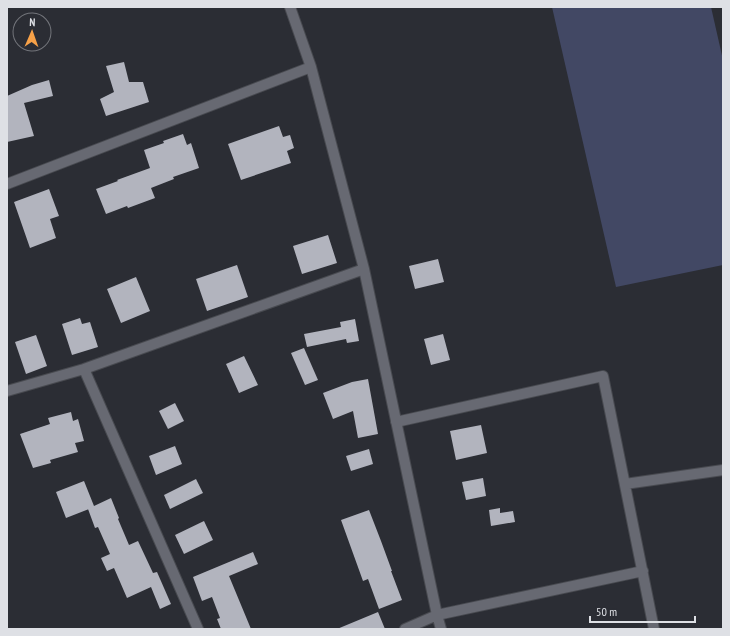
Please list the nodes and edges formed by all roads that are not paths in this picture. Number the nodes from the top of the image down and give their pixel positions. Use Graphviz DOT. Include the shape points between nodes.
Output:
graph roads {
  1 [pos="290,7"];
  2 [pos="311,67"];
  3 [pos="7,184"];
  4 [pos="364,269"];
  5 [pos="84,369"];
  6 [pos="7,391"];
  7 [pos="396,422"];
  8 [pos="723,470"];
  9 [pos="625,484"];
  10 [pos="643,571"];
  11 [pos="437,615"];
  12 [pos="198,629"];
  13 [pos="405,629"];
  14 [pos="441,629"];
  15 [pos="654,629"];
  1 -- 2 [label="street"];
  2 -- 3 [label="street"];
  2 -- 4 [label="street"];
  4 -- 5 [label="street"];
  4 -- 7 [label="street"];
  5 -- 6 [label="street"];
  5 -- 12 [label="street"];
  7 -- 9 [label="street" via="603,376"];
  7 -- 11 [label="street"];
  8 -- 9 [label="street"];
  9 -- 10 [label="street"];
  10 -- 11 [label="street"];
  10 -- 15 [label="street"];
  11 -- 13 [label="street"];
  11 -- 14 [label="street"];
}
